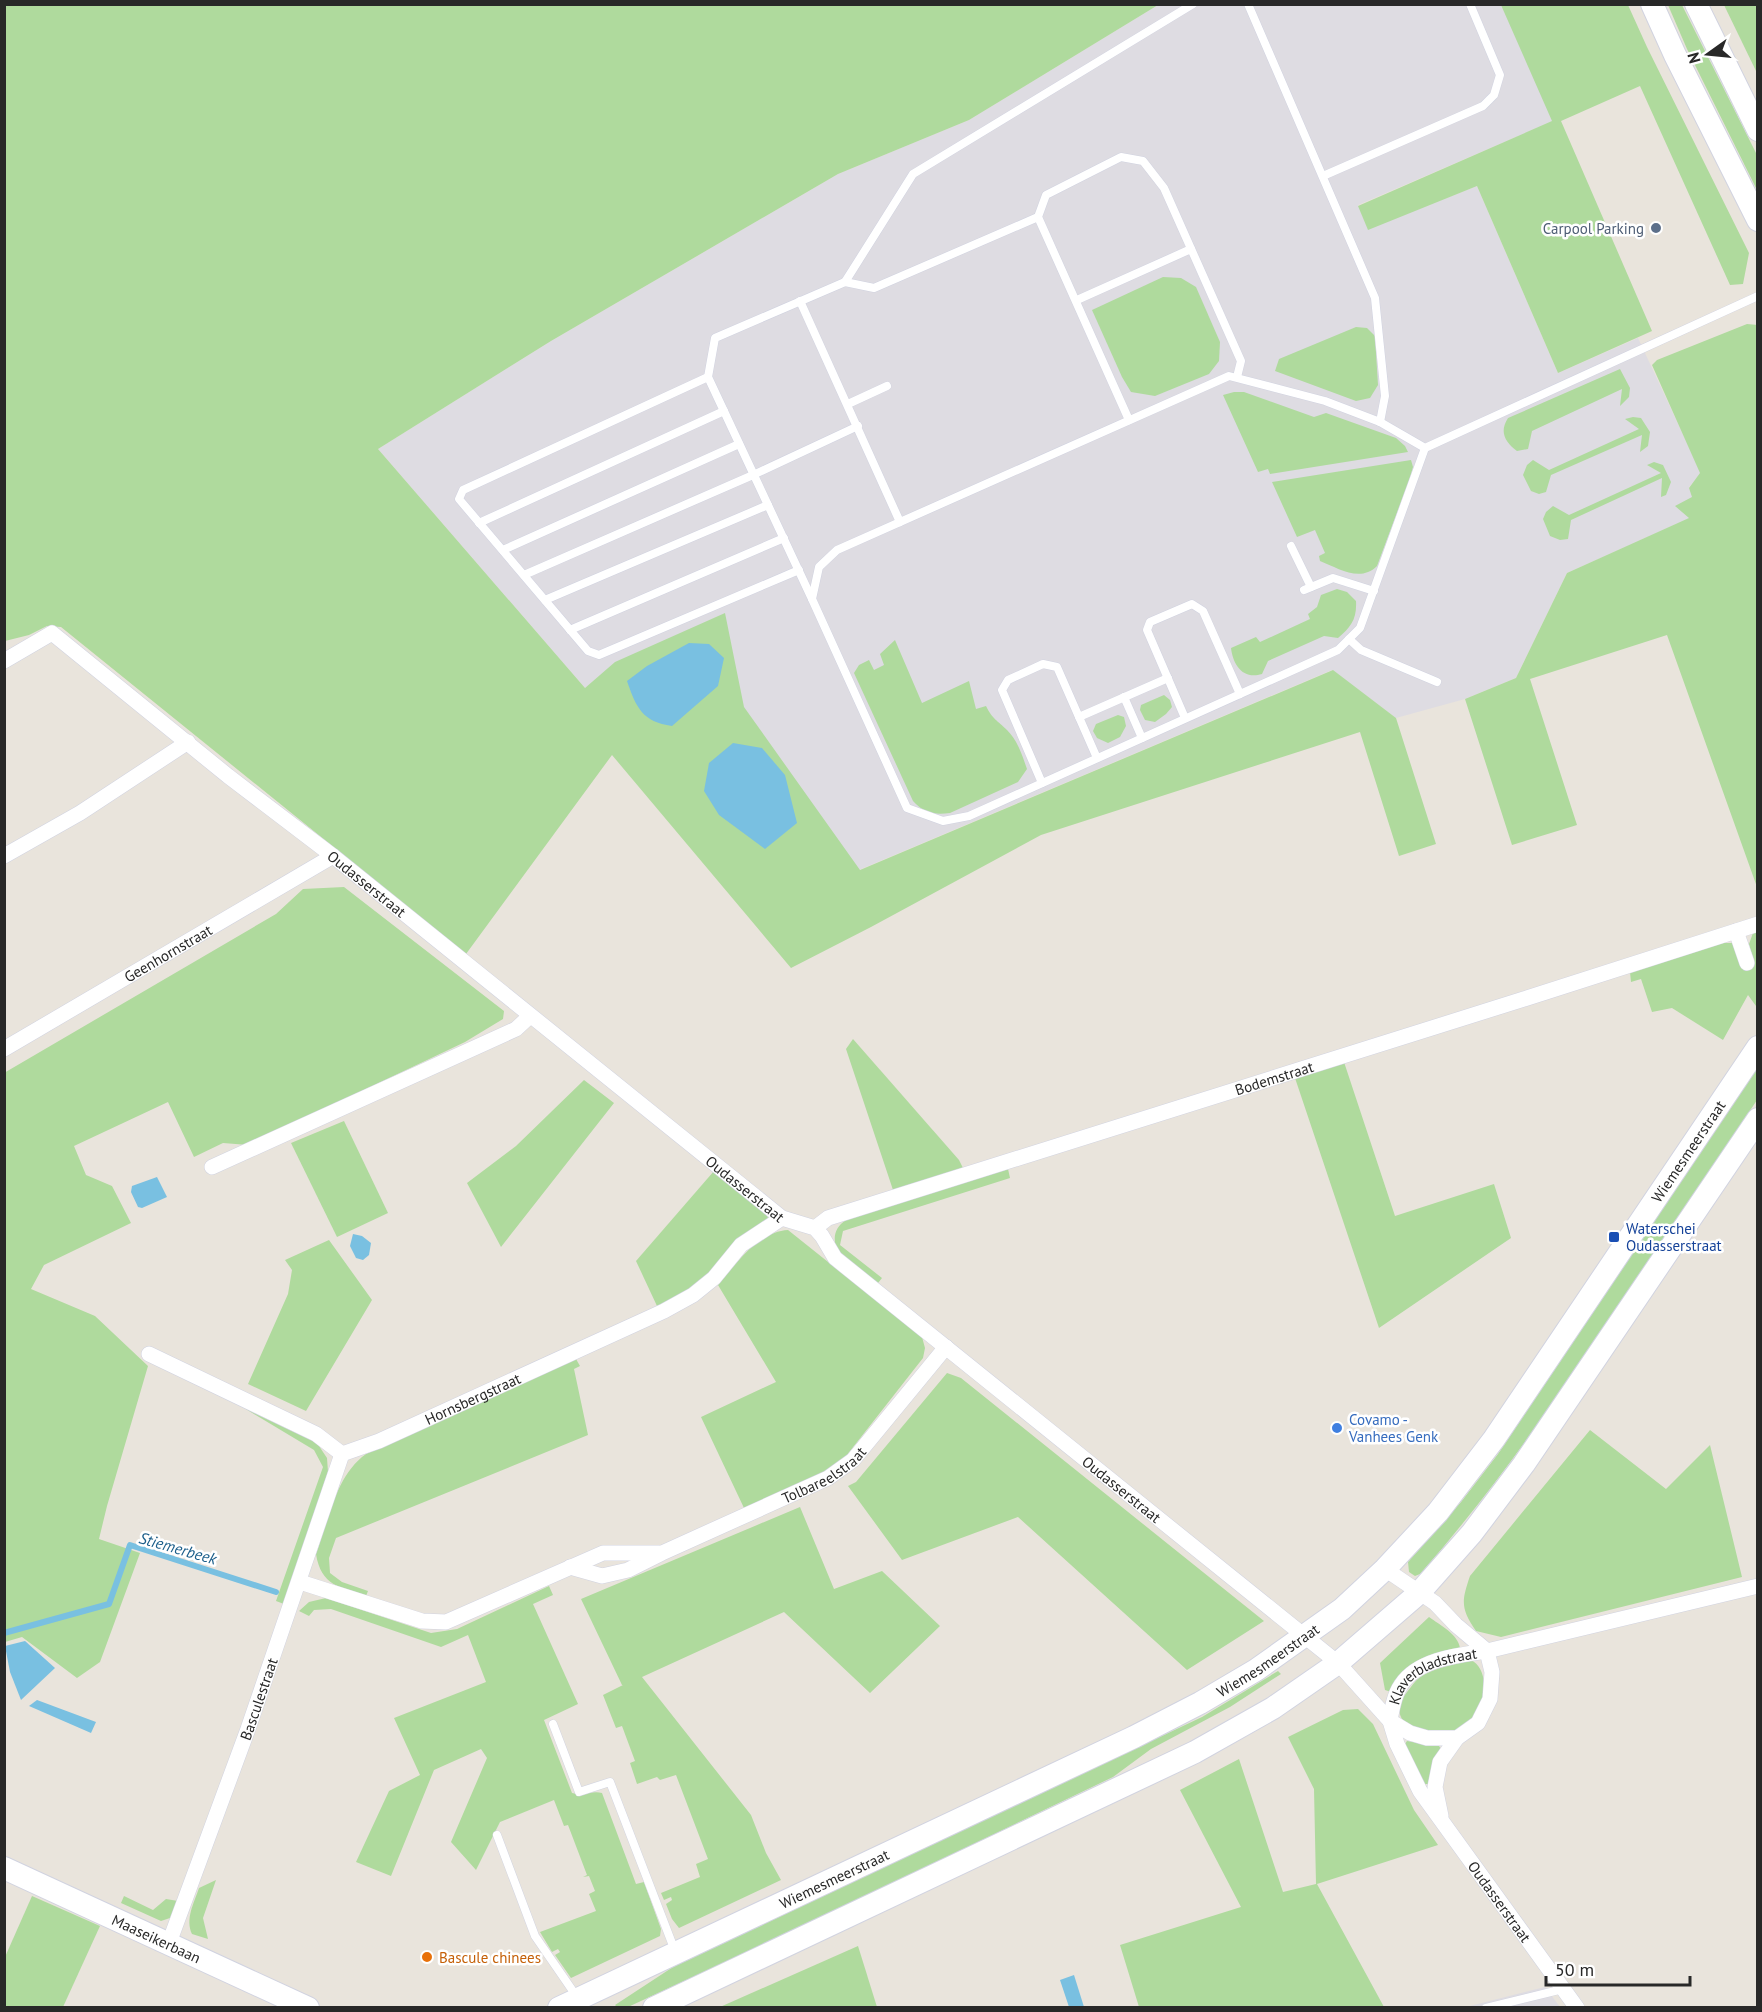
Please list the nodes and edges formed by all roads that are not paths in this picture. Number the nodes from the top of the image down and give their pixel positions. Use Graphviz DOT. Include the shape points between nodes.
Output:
graph roads {
  1 [pos="1193,4"];
  2 [pos="1248,4"];
  3 [pos="1470,4"];
  4 [pos="1652,4"];
  5 [pos="1696,4"];
  6 [pos="1758,130"];
  7 [pos="1323,176"];
  8 [pos="1038,217"];
  9 [pos="1758,220"];
  10 [pos="1191,249"];
  11 [pos="845,282"];
  12 [pos="1758,296"];
  13 [pos="1077,300"];
  14 [pos="800,301"];
  15 [pos="708,377"];
  16 [pos="1237,377"];
  17 [pos="887,386"];
  18 [pos="848,404"];
  19 [pos="724,411"];
  20 [pos="1129,420"];
  21 [pos="1380,422"];
  22 [pos="858,426"];
  23 [pos="739,444"];
  24 [pos="1425,448"];
  25 [pos="753,475"];
  26 [pos="768,505"];
  27 [pos="900,522"];
  28 [pos="479,523"];
  29 [pos="783,538"];
  30 [pos="1291,546"];
  31 [pos="502,550"];
  32 [pos="799,570"];
  33 [pos="524,575"];
  34 [pos="1374,591"];
  35 [pos="813,599"];
  36 [pos="545,600"];
  37 [pos="570,630"];
  38 [pos="1349,639"];
  39 [pos="4,661"];
  40 [pos="1168,678"];
  41 [pos="1437,682"];
  42 [pos="1240,694"];
  43 [pos="1124,697"];
  44 [pos="1079,717"];
  45 [pos="1185,718"];
  46 [pos="1142,738"];
  47 [pos="188,742"];
  48 [pos="1097,758"];
  49 [pos="1042,783"];
  50 [pos="4,856"];
  51 [pos="333,856"];
  52 [pos="1758,924"];
  53 [pos="1736,931"];
  54 [pos="1747,963"];
  55 [pos="530,1016"];
  56 [pos="1758,1047"];
  57 [pos="4,1049"];
  58 [pos="1758,1119"];
  59 [pos="212,1167"];
  60 [pos="782,1218"];
  61 [pos="815,1228"];
  62 [pos="946,1347"];
  63 [pos="148,1354"];
  64 [pos="342,1454"];
  65 [pos="662,1553"];
  66 [pos="570,1567"];
  67 [pos="1385,1569"];
  68 [pos="300,1582"];
  69 [pos="1758,1586"];
  70 [pos="1419,1593"];
  71 [pos="1306,1636"];
  72 [pos="1487,1651"];
  73 [pos="1338,1664"];
  74 [pos="1390,1721"];
  75 [pos="553,1724"];
  76 [pos="1457,1738"];
  77 [pos="1443,1824"];
  78 [pos="498,1835"];
  79 [pos="4,1868"];
  80 [pos="169,1943"];
  81 [pos="676,1953"];
  82 [pos="1563,1989"];
  83 [pos="568,2003"];
  84 [pos="308,2007"];
  85 [pos="654,2007"];
  86 [pos="1486,2007"];
  87 [pos="1577,2007"];
  1 -- 11 [label="lane" via="913,174"];
  2 -- 7 [label="lane"];
  3 -- 7 [label="lane" via="1500,75 1494,95 1483,106"];
  4 -- 9 [label="main road"];
  5 -- 6 [label="main road"];
  7 -- 21 [label="lane" via="1376,298 1385,396"];
  8 -- 10 [label="lane" via="1046,195 1121,157 1143,161 1164,188"];
  8 -- 11 [label="lane" via="874,288"];
  8 -- 13 [label="lane"];
  10 -- 13 [label="lane"];
  10 -- 16 [label="lane" via="1241,361"];
  11 -- 14 [label="lane"];
  12 -- 24 [label="lane"];
  13 -- 20 [label="lane"];
  14 -- 15 [label="lane" via="715,338"];
  14 -- 18 [label="lane"];
  15 -- 19 [label="lane"];
  15 -- 28 [label="lane" via="463,490 459,499"];
  16 -- 20 [label="lane" via="1229,376"];
  16 -- 21 [label="lane" via="1324,401"];
  17 -- 18 [label="lane"];
  18 -- 22 [label="lane"];
  19 -- 23 [label="lane"];
  19 -- 28 [label="lane"];
  20 -- 27 [label="lane"];
  21 -- 24 [label="lane"];
  22 -- 25 [label="lane"];
  22 -- 27 [label="lane"];
  23 -- 25 [label="lane"];
  23 -- 31 [label="lane"];
  24 -- 34 [label="lane"];
  25 -- 26 [label="lane"];
  25 -- 33 [label="lane"];
  26 -- 29 [label="lane"];
  26 -- 36 [label="lane"];
  27 -- 35 [label="lane" via="837,550 819,567"];
  28 -- 31 [label="lane"];
  29 -- 32 [label="lane"];
  29 -- 37 [label="lane"];
  30 -- 34 [label="lane" via="1307,589 1333,578"];
  31 -- 33 [label="lane"];
  32 -- 35 [label="lane"];
  32 -- 37 [label="lane" via="599,655 588,651"];
  33 -- 36 [label="lane"];
  34 -- 38 [label="lane" via="1360,628"];
  35 -- 49 [label="lane" via="907,808 943,821 969,816"];
  36 -- 37 [label="lane"];
  38 -- 41 [label="lane" via="1361,650"];
  38 -- 42 [label="lane" via="1338,650"];
  39 -- 47 [label="street, Oudasserstraat" via="52,633"];
  40 -- 42 [label="lane" via="1147,630 1150,622 1192,604 1203,611"];
  40 -- 43 [label="lane"];
  40 -- 45 [label="lane"];
  42 -- 45 [label="lane"];
  43 -- 44 [label="lane"];
  43 -- 46 [label="lane"];
  44 -- 48 [label="lane"];
  44 -- 49 [label="lane" via="1057,667 1042,664 1008,680 1002,690"];
  45 -- 46 [label="lane"];
  46 -- 48 [label="lane"];
  47 -- 50 [label="street" via="80,813"];
  47 -- 51 [label="street, Oudasserstraat"];
  48 -- 49 [label="lane"];
  51 -- 55 [label="street, Oudasserstraat"];
  51 -- 57 [label="street, Geenhornstraat"];
  52 -- 53 [label="street, Bodemstraat"];
  53 -- 54 [label="street"];
  53 -- 61 [label="street, Bodemstraat" via="828,1218"];
  55 -- 59 [label="street" via="516,1029"];
  55 -- 60 [label="street, Oudasserstraat"];
  56 -- 67 [label="main road, Wiemesmeerstraat" via="1494,1439 1438,1512"];
  58 -- 70 [label="main road" via="1524,1464 1472,1533"];
  60 -- 61 [label="street, Oudasserstraat"];
  60 -- 64 [label="street, Hornsbergstraat" via="741,1245 714,1278 693,1295 664,1311"];
  61 -- 62 [label="street, Oudasserstraat" via="835,1258"];
  62 -- 65 [label="street, Tolbareelstraat" via="853,1460 828,1478"];
  62 -- 71 [label="street, Oudasserstraat"];
  63 -- 64 [label="street" via="316,1434"];
  64 -- 68 [label="street, Basculestraat"];
  65 -- 66 [label="street, Tolbareelstraat" via="603,1553"];
  65 -- 66 [label="street, Tolbareelstraat" via="628,1570 602,1576"];
  66 -- 68 [label="street, Tolbareelstraat" via="446,1622 422,1622"];
  67 -- 70 [label="street"];
  67 -- 71 [label="main road, Wiemesmeerstraat"];
  68 -- 80 [label="street, Basculestraat"];
  69 -- 72 [label="street, Klaverbladstraat"];
  70 -- 72 [label="street" via="1435,1602"];
  70 -- 73 [label="main road"];
  71 -- 73 [label="street, Oudasserstraat"];
  71 -- 81 [label="main road, Wiemesmeerstraat" via="1200,1703 1134,1737"];
  72 -- 74 [label="street, Klaverbladstraat" via="1422,1666 1401,1684"];
  72 -- 76 [label="street, Klaverbladstraat" via="1492,1672 1490,1699 1478,1723"];
  73 -- 74 [label="street, Oudasserstraat"];
  73 -- 85 [label="main road" via="1273,1708 1195,1752"];
  74 -- 76 [label="street, Klaverbladstraat" via="1427,1738"];
  74 -- 77 [label="street, Oudasserstraat" via="1420,1791"];
  75 -- 81 [label="lane" via="579,1792 610,1782"];
  76 -- 77 [label="street, Oudasserstraat" via="1440,1762 1434,1787"];
  77 -- 82 [label="street, Oudasserstraat"];
  78 -- 83 [label="lane" via="535,1936"];
  79 -- 80 [label="main road, Maaseikerbaan"];
  80 -- 84 [label="main road, Maaseikerbaan"];
  81 -- 83 [label="main road, Wiemesmeerstraat"];
  82 -- 86 [label="lane"];
  82 -- 87 [label="street, Oudasserstraat"];
}
